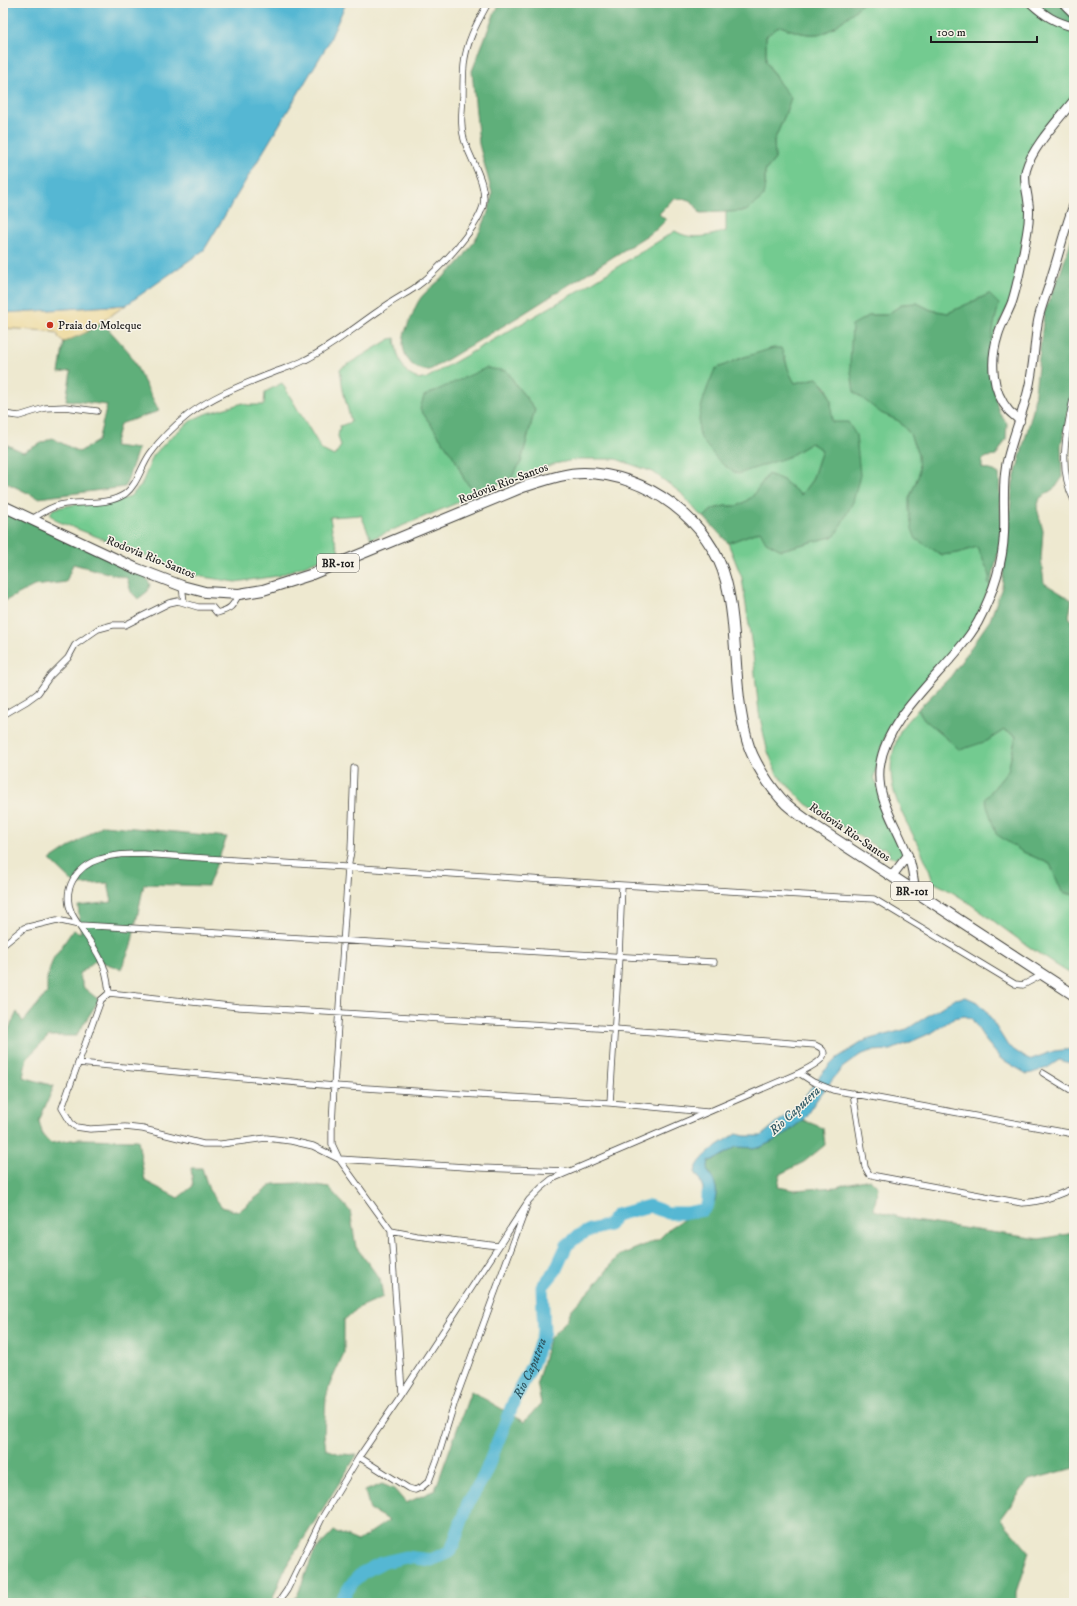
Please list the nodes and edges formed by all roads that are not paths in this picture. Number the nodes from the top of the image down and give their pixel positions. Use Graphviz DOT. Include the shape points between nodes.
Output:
graph roads {
  1 [pos="488,3"];
  2 [pos="1031,3"];
  3 [pos="1063,3"];
  4 [pos="1074,14"];
  5 [pos="1074,26"];
  6 [pos="1074,100"];
  7 [pos="1074,204"];
  8 [pos="1074,395"];
  9 [pos="97,411"];
  10 [pos="3,414"];
  11 [pos="1020,421"];
  12 [pos="1074,500"];
  13 [pos="3,506"];
  14 [pos="32,519"];
  15 [pos="182,586"];
  16 [pos="239,594"];
  17 [pos="184,602"];
  18 [pos="3,715"];
  19 [pos="354,768"];
  20 [pos="908,855"];
  21 [pos="348,868"];
  22 [pos="892,876"];
  23 [pos="622,884"];
  24 [pos="915,892"];
  25 [pos="79,925"];
  26 [pos="344,941"];
  27 [pos="3,945"];
  28 [pos="620,956"];
  29 [pos="714,962"];
  30 [pos="1042,975"];
  31 [pos="109,993"];
  32 [pos="1074,995"];
  33 [pos="340,1013"];
  34 [pos="615,1029"];
  35 [pos="78,1063"];
  36 [pos="799,1073"];
  37 [pos="1043,1073"];
  38 [pos="334,1086"];
  39 [pos="1074,1092"];
  40 [pos="853,1093"];
  41 [pos="610,1103"];
  42 [pos="708,1112"];
  43 [pos="1074,1134"];
  44 [pos="339,1159"];
  45 [pos="570,1171"];
  46 [pos="1074,1188"];
  47 [pos="530,1200"];
  48 [pos="391,1231"];
  49 [pos="498,1246"];
  50 [pos="402,1394"];
  51 [pos="359,1457"];
  52 [pos="278,1603"];
  1 -- 14 [label="street" via="472,33 467,50 461,121 464,138 482,183 483,206 476,222 452,253 413,289 322,351 210,400 188,416 161,440 126,493 102,502 60,505"];
  2 -- 5 [label="street" via="1043,15"];
  3 -- 4 [label="street"];
  6 -- 11 [label="street" via="1039,146 1026,170 1024,180 1029,212 1027,232 1012,302 995,346 994,378 1000,396 1008,411"];
  7 -- 11 [label="street" via="1042,304 1029,389"];
  8 -- 12 [label="street" via="1065,447 1066,482"];
  9 -- 10 [label="street" via="65,407 45,408 19,416"];
  11 -- 20 [label="street" via="1006,467 1004,536 999,570 991,592 978,622 892,732 883,752 879,782 882,796"];
  13 -- 14 [label="highway, Rodovia Rio-Santos / BR-101"];
  14 -- 15 [label="highway, Rodovia Rio-Santos / BR-101" via="135,568"];
  15 -- 16 [label="highway, Rodovia Rio-Santos / BR-101" via="205,592"];
  15 -- 17 [label="street"];
  16 -- 17 [label="street" via="233,606 217,613 212,607 198,607"];
  16 -- 22 [label="highway, Rodovia Rio-Santos / BR-101" via="263,590 310,575 556,476 584,473 612,476 643,486 672,504 690,520 718,558 726,581 732,616 737,683 747,741 772,786 786,803 814,826"];
  17 -- 18 [label="street" via="163,605 124,625 98,629 75,645 68,658 38,693"];
  19 -- 21 [label="street"];
  20 -- 22 [label="street"];
  20 -- 24 [label="street"];
  21 -- 23 [label="street"];
  21 -- 25 [label="street" via="143,854 98,859 77,873 68,890 68,903"];
  21 -- 26 [label="street"];
  22 -- 24 [label="highway, Rodovia Rio-Santos / BR-101"];
  23 -- 28 [label="street"];
  23 -- 30 [label="street" via="874,898 1015,984 1023,985"];
  24 -- 30 [label="highway, Rodovia Rio-Santos / BR-101"];
  25 -- 26 [label="street"];
  25 -- 27 [label="street" via="57,920 24,928"];
  25 -- 31 [label="street" via="104,965"];
  26 -- 28 [label="street"];
  26 -- 33 [label="street"];
  28 -- 29 [label="street"];
  28 -- 34 [label="street"];
  30 -- 32 [label="highway, Rodovia Rio-Santos / BR-101"];
  31 -- 33 [label="street" via="239,1007"];
  31 -- 35 [label="street" via="101,1000"];
  33 -- 34 [label="street"];
  33 -- 38 [label="street"];
  34 -- 36 [label="street" via="820,1047 823,1052 821,1061"];
  34 -- 41 [label="street"];
  35 -- 38 [label="street"];
  35 -- 44 [label="street" via="62,1108 76,1127 143,1129 203,1144 266,1138 291,1141 313,1146"];
  36 -- 40 [label="street" via="833,1090"];
  36 -- 42 [label="street"];
  37 -- 39 [label="street"];
  38 -- 41 [label="street"];
  38 -- 44 [label="street" via="332,1144"];
  40 -- 43 [label="street"];
  40 -- 46 [label="street" via="864,1167 870,1174 1022,1203 1050,1199"];
  41 -- 42 [label="street"];
  42 -- 45 [label="street"];
  44 -- 45 [label="street"];
  44 -- 48 [label="street"];
  45 -- 47 [label="street" via="552,1179"];
  47 -- 49 [label="street"];
  47 -- 51 [label="street" via="455,1402 429,1481 415,1490 408,1488"];
  48 -- 49 [label="street"];
  48 -- 50 [label="street"];
  49 -- 50 [label="street"];
  50 -- 51 [label="street"];
  51 -- 52 [label="street" via="323,1516 287,1590"];
}
